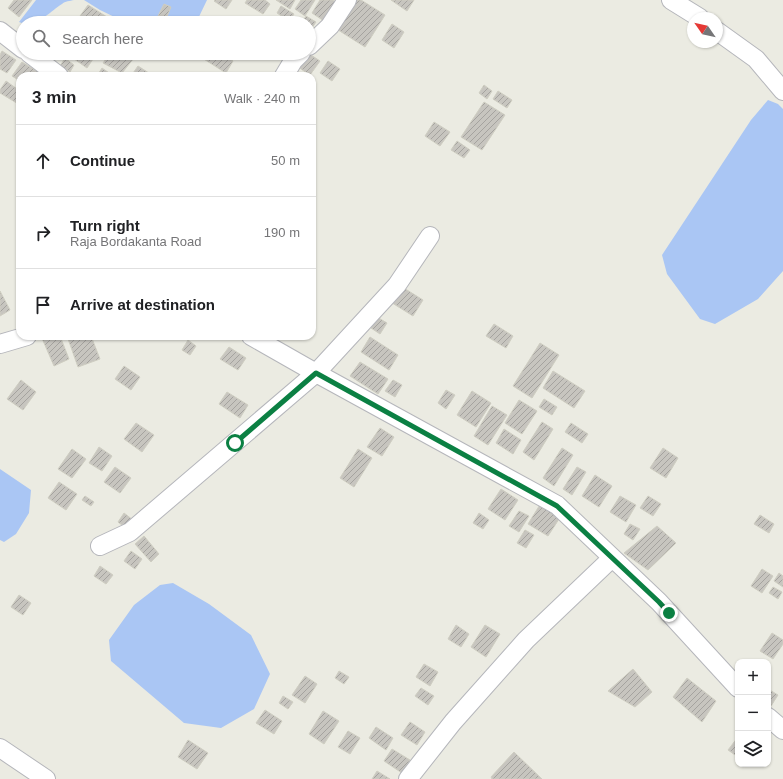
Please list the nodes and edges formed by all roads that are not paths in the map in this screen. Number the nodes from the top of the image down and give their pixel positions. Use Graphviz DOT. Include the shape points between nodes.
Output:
graph roads {
  1 [pos="347,0"];
  2 [pos="671,0"];
  3 [pos="690,12"];
  4 [pos="0,31"];
  5 [pos="723,35"];
  6 [pos="316,39"];
  7 [pos="16,44"];
  8 [pos="38,60"];
  9 [pos="294,60"];
  10 [pos="54,72"];
  11 [pos="286,72"];
  12 [pos="783,92"];
  13 [pos="430,236"];
  14 [pos="16,339"];
  15 [pos="258,340"];
  16 [pos="0,344"];
  17 [pos="316,373"];
  18 [pos="100,546"];
  19 [pos="612,558"];
  20 [pos="735,685"];
  21 [pos="771,720"];
  22 [pos="783,730"];
  23 [pos="0,748"];
  24 [pos="46,779"];
  25 [pos="408,779"];
  1 -- 6 [label="street" via="330,26"];
  2 -- 3 [label="street"];
  4 -- 7 [label="street"];
  5 -- 12 [label="street" via="756,59"];
  8 -- 10 [label="street"];
  9 -- 11 [label="street"];
  13 -- 17 [label="street" via="397,285"];
  14 -- 16 [label="street"];
  15 -- 17 [label="street"];
  17 -- 18 [label="street" via="130,532"];
  17 -- 19 [label="street" via="557,506"];
  19 -- 20 [label="street" via="659,602"];
  19 -- 25 [label="street" via="526,640 453,722"];
  21 -- 22 [label="street"];
  23 -- 24 [label="street"];
}
